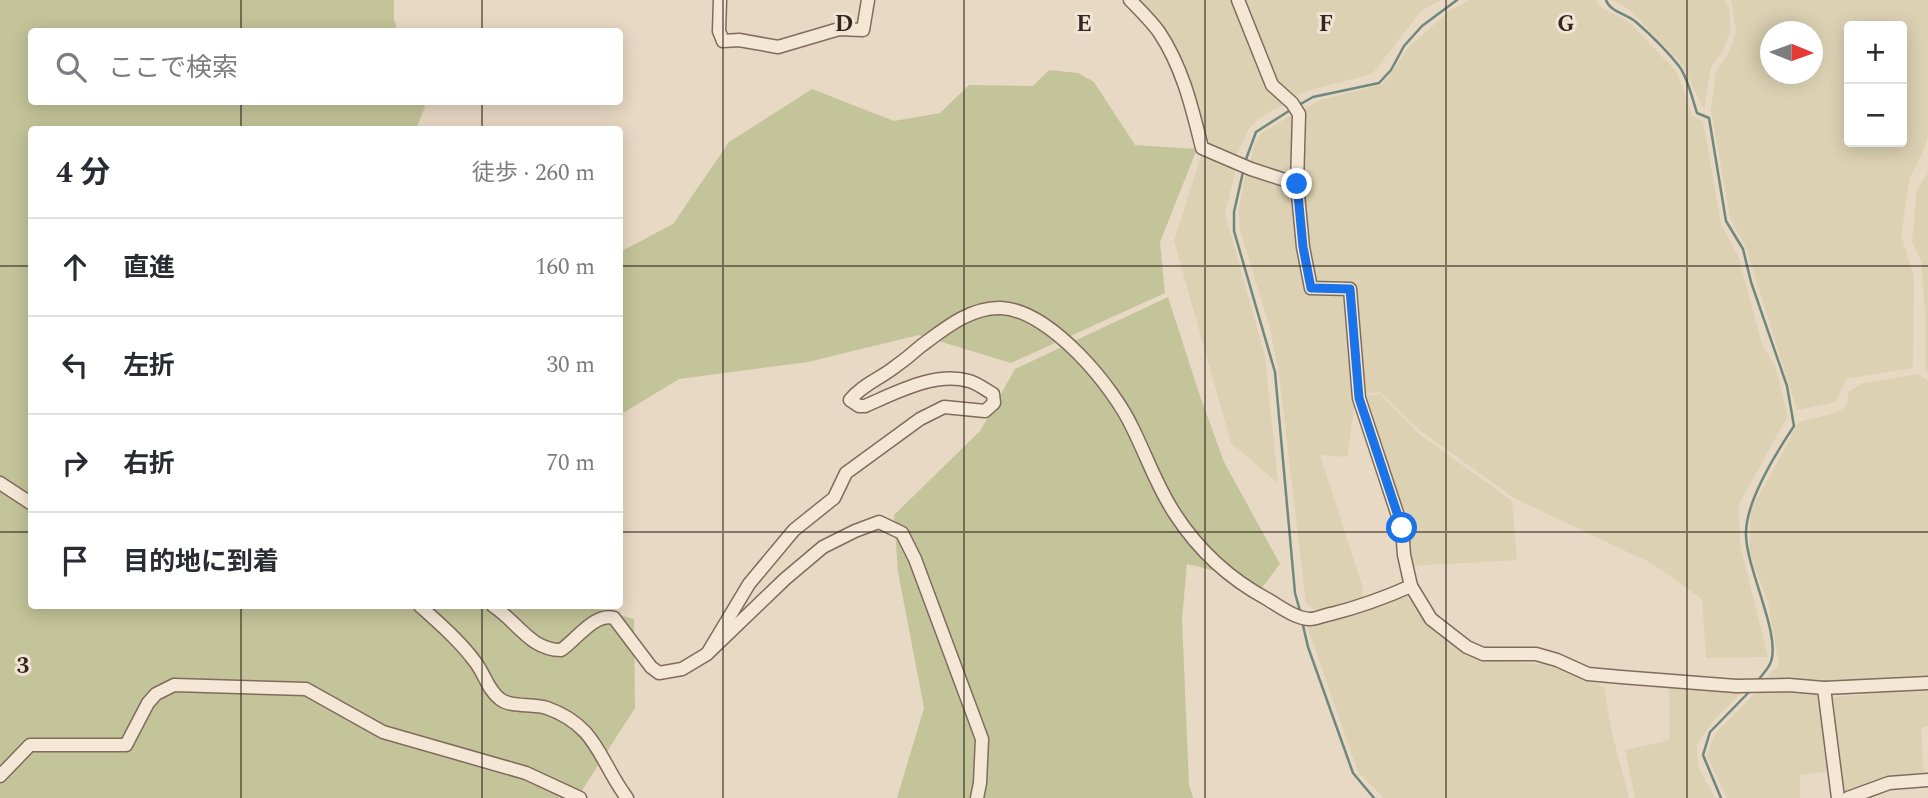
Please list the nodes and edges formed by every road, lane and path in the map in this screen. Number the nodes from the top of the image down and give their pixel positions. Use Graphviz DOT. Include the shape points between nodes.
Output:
graph roads {
  1 [pos="720,0"];
  2 [pos="868,0"];
  3 [pos="1130,0"];
  4 [pos="1238,0"];
  5 [pos="1297,184"];
  6 [pos="0,483"];
  7 [pos="28,502"];
  8 [pos="1411,586"];
  9 [pos="423,609"];
  10 [pos="498,609"];
  11 [pos="707,654"];
  12 [pos="1928,683"];
  13 [pos="1824,688"];
  14 [pos="0,776"];
  15 [pos="1928,780"];
  16 [pos="580,798"];
  17 [pos="627,798"];
  18 [pos="977,798"];
  19 [pos="1838,798"];
  20 [pos="1847,798"];
  1 -- 2 [label="street" via="723,41 778,47 839,29 863,30"];
  3 -- 5 [label="street" via="1158,30 1177,62 1202,148"];
  4 -- 5 [label="street" via="1272,85 1299,114"];
  5 -- 8 [label="street" via="1311,288 1350,289 1359,398 1402,528"];
  6 -- 7 [label="street"];
  8 -- 11 [label="street" via="1371,603 1309,619 1246,588 1216,565 1181,522 1133,427 1086,360 1036,318 1001,308 951,323 850,400 864,406 940,379 969,381 993,394 994,403 985,411 944,407 846,473 834,498 794,530 749,584"];
  8 -- 13 [label="street" via="1432,619 1483,654 1536,654 1588,674"];
  9 -- 17 [label="street" via="458,640 503,702 558,712 589,736"];
  10 -- 11 [label="street" via="548,650 561,650 606,615 614,618 659,673 682,669"];
  11 -- 18 [label="street" via="823,547 878,522 902,533 982,739"];
  12 -- 13 [label="street"];
  13 -- 19 [label="street"];
  14 -- 16 [label="street" via="30,745 125,745 148,703 174,685 271,688 306,690 383,732 526,774"];
  15 -- 20 [label="street" via="1889,783"];
}
